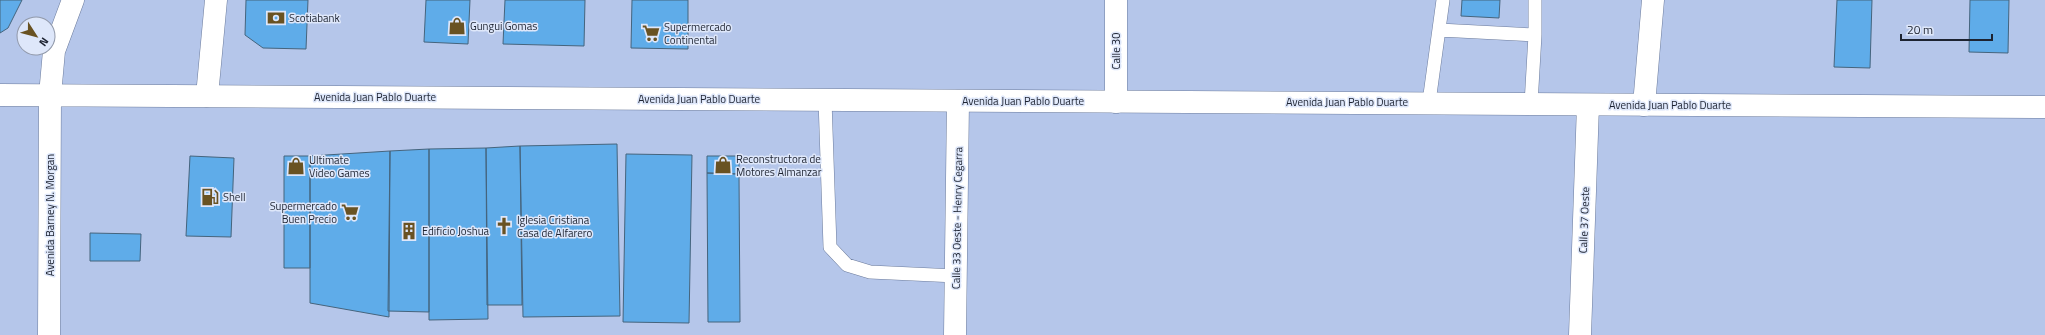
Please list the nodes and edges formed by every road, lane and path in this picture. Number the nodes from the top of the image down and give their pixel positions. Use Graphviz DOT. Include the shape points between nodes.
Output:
graph roads {
  1 [pos="73,0"];
  2 [pos="216,0"];
  3 [pos="1116,0"];
  4 [pos="1443,0"];
  5 [pos="1534,0"];
  6 [pos="1653,0"];
  7 [pos="1439,30"];
  8 [pos="1535,35"];
  9 [pos="0,95"];
  10 [pos="50,95"];
  11 [pos="207,96"];
  12 [pos="825,100"];
  13 [pos="958,100"];
  14 [pos="1116,102"];
  15 [pos="1429,102"];
  16 [pos="1532,104"];
  17 [pos="1588,105"];
  18 [pos="1644,105"];
  19 [pos="2045,107"];
  20 [pos="956,276"];
  21 [pos="49,335"];
  22 [pos="955,335"];
  23 [pos="1580,335"];
  1 -- 10 [label="main road, Avenida Barney N. Morgan" via="54,51"];
  2 -- 11 [label="main road"];
  3 -- 14 [label="main road, Calle 30"];
  4 -- 7 [label="lane"];
  5 -- 8 [label="lane"];
  6 -- 18 [label="main road"];
  7 -- 8 [label="lane"];
  7 -- 15 [label="lane"];
  8 -- 16 [label="lane"];
  9 -- 10 [label="main road, Avenida Juan Pablo Duarte"];
  10 -- 11 [label="main road, Avenida Juan Pablo Duarte"];
  10 -- 21 [label="main road, Avenida Barney N. Morgan"];
  11 -- 12 [label="main road, Avenida Juan Pablo Duarte"];
  12 -- 13 [label="main road, Avenida Juan Pablo Duarte"];
  12 -- 20 [label="lane" via="830,247 847,265 870,272"];
  13 -- 14 [label="main road, Avenida Juan Pablo Duarte"];
  13 -- 20 [label="main road, Calle 33 Oeste - Henry Cegarra"];
  14 -- 15 [label="main road, Avenida Juan Pablo Duarte"];
  15 -- 16 [label="main road, Avenida Juan Pablo Duarte"];
  16 -- 17 [label="main road, Avenida Juan Pablo Duarte"];
  17 -- 18 [label="main road, Avenida Juan Pablo Duarte"];
  17 -- 23 [label="main road, Calle 37 Oeste"];
  18 -- 19 [label="main road, Avenida Juan Pablo Duarte"];
  20 -- 22 [label="main road, Calle 33 Oeste - Henry Cegarra"];
}
